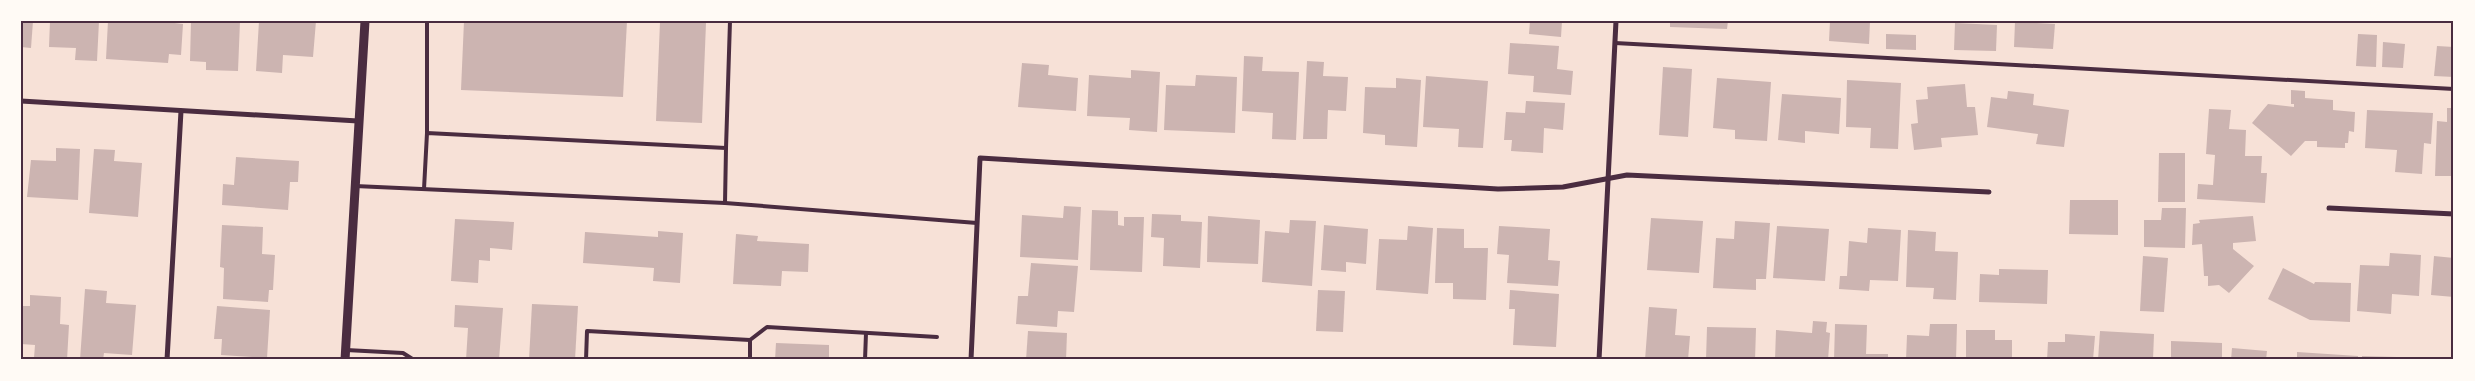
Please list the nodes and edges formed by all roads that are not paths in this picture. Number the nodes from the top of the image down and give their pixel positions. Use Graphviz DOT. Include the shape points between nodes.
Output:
graph roads {
  1 [pos="364,21"];
  2 [pos="427,21"];
  3 [pos="730,21"];
  4 [pos="1616,21"];
  5 [pos="1615,43"];
  6 [pos="2454,89"];
  7 [pos="21,101"];
  8 [pos="182,111"];
  9 [pos="358,121"];
  10 [pos="426,133"];
  11 [pos="726,148"];
  12 [pos="1608,178"];
  13 [pos="355,186"];
  14 [pos="424,189"];
  15 [pos="1989,192"];
  16 [pos="724,203"];
  17 [pos="2329,208"];
  18 [pos="2454,214"];
  19 [pos="977,223"];
  20 [pos="866,333"];
  21 [pos="937,337"];
  22 [pos="750,340"];
  23 [pos="345,355"];
  24 [pos="167,360"];
  25 [pos="414,360"];
  26 [pos="586,360"];
  27 [pos="750,360"];
  28 [pos="865,360"];
  29 [pos="971,360"];
  30 [pos="1599,360"];
  1 -- 9 [label="street"];
  2 -- 10 [label="lane"];
  3 -- 11 [label="lane"];
  4 -- 5 [label="street"];
  5 -- 6 [label="lane"];
  5 -- 12 [label="street"];
  7 -- 8 [label="street"];
  8 -- 9 [label="street"];
  8 -- 24 [label="street"];
  9 -- 13 [label="street"];
  10 -- 11 [label="lane"];
  10 -- 14 [label="lane"];
  11 -- 16 [label="lane"];
  12 -- 15 [label="street" via="1627,175"];
  12 -- 19 [label="street" via="1563,187 1498,189 980,158"];
  12 -- 30 [label="street"];
  13 -- 14 [label="lane"];
  13 -- 23 [label="street"];
  14 -- 16 [label="lane"];
  16 -- 19 [label="lane"];
  17 -- 18 [label="street"];
  19 -- 29 [label="street"];
  20 -- 21 [label="lane"];
  20 -- 22 [label="lane" via="766,327"];
  20 -- 28 [label="lane"];
  22 -- 26 [label="lane" via="587,331"];
  22 -- 27 [label="lane"];
  23 -- 25 [label="lane" via="403,353"];
}
